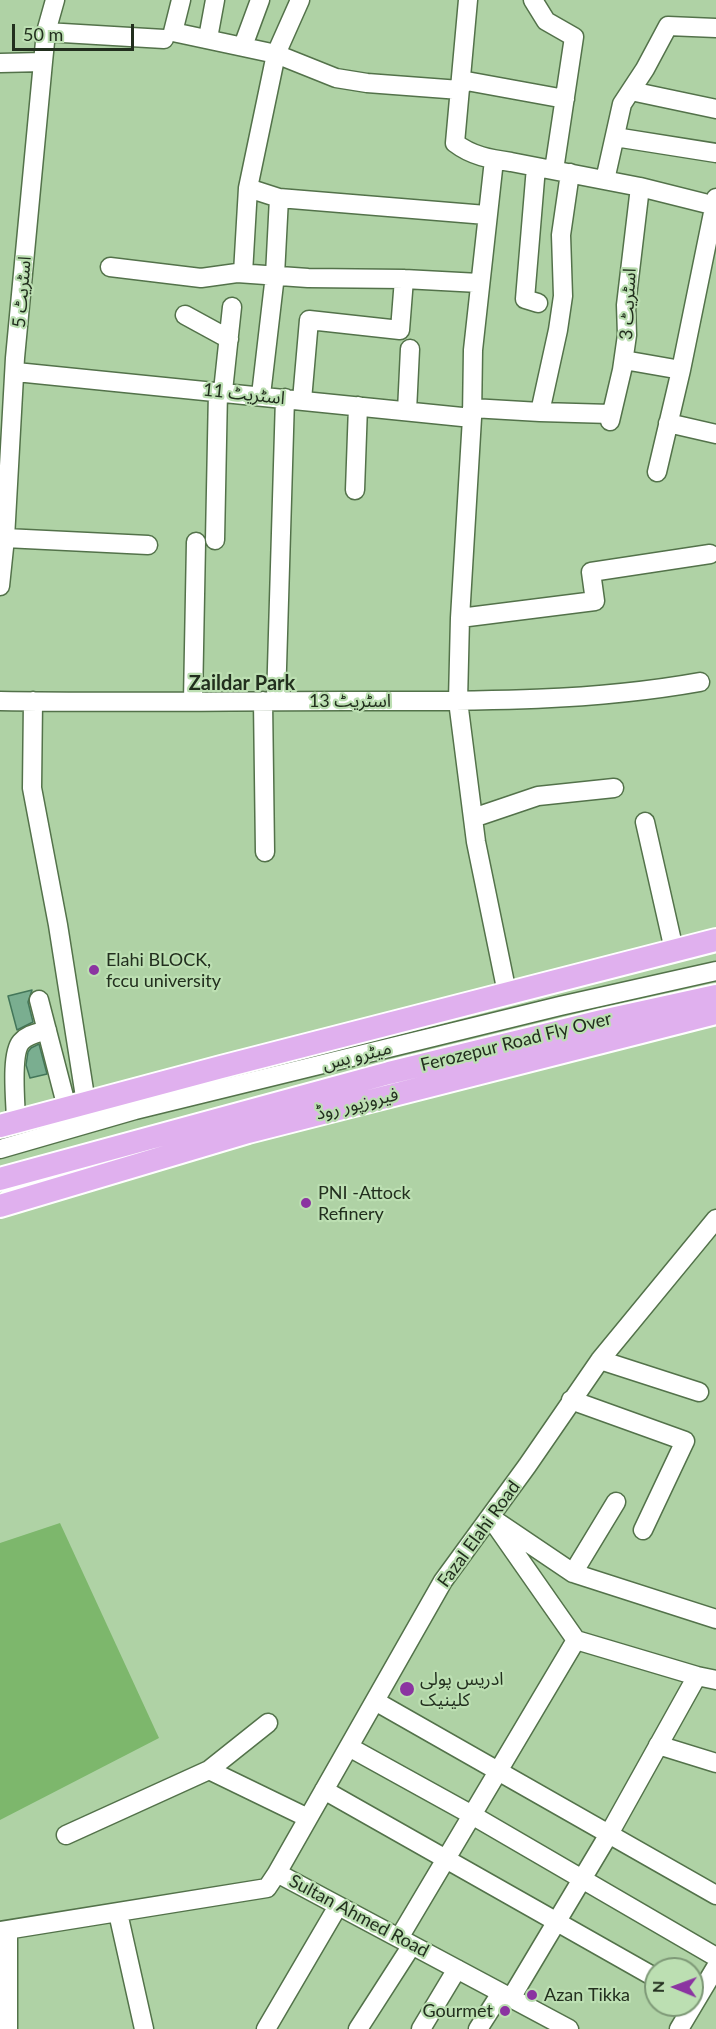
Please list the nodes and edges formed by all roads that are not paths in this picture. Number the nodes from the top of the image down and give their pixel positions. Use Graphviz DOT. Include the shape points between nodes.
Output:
graph roads {
  1 [pos="56,0"];
  2 [pos="181,0"];
  3 [pos="215,0"];
  4 [pos="260,0"];
  5 [pos="300,0"];
  6 [pos="468,0"];
  7 [pos="533,0"];
  8 [pos="716,28"];
  9 [pos="46,32"];
  10 [pos="208,38"];
  11 [pos="164,39"];
  12 [pos="243,46"];
  13 [pos="276,54"];
  14 [pos="43,62"];
  15 [pos="0,63"];
  16 [pos="460,85"];
  17 [pos="631,91"];
  18 [pos="565,99"];
  19 [pos="716,110"];
  20 [pos="615,137"];
  21 [pos="716,153"];
  22 [pos="494,160"];
  23 [pos="536,167"];
  24 [pos="562,172"];
  25 [pos="605,180"];
  26 [pos="640,187"];
  27 [pos="248,188"];
  28 [pos="279,198"];
  29 [pos="716,203"];
  30 [pos="486,215"];
  31 [pos="110,267"];
  32 [pos="243,273"];
  33 [pos="275,275"];
  34 [pos="405,279"];
  35 [pos="479,283"];
  36 [pos="538,303"];
  37 [pos="232,308"];
  38 [pos="185,315"];
  39 [pos="229,339"];
  40 [pos="410,349"];
  41 [pos="624,360"];
  42 [pos="10,362"];
  43 [pos="681,370"];
  44 [pos="221,391"];
  45 [pos="261,396"];
  46 [pos="293,399"];
  47 [pos="358,406"];
  48 [pos="407,411"];
  49 [pos="540,412"];
  50 [pos="472,413"];
  51 [pos="611,418"];
  52 [pos="668,423"];
  53 [pos="716,434"];
  54 [pos="657,472"];
  55 [pos="356,490"];
  56 [pos="5,538"];
  57 [pos="215,540"];
  58 [pos="196,542"];
  59 [pos="148,545"];
  60 [pos="710,554"];
  61 [pos="0,586"];
  62 [pos="460,618"];
  63 [pos="700,682"];
  64 [pos="0,701"];
  65 [pos="193,701"];
  66 [pos="270,701"];
  67 [pos="458,701"];
  68 [pos="33,702"];
  69 [pos="614,788"];
  70 [pos="473,818"];
  71 [pos="645,822"];
  72 [pos="265,852"];
  73 [pos="716,940"];
  74 [pos="674,950"];
  75 [pos="716,971"];
  76 [pos="507,993"];
  77 [pos="716,996"];
  78 [pos="39,1000"];
  79 [pos="716,1013"];
  80 [pos="47,1030"];
  81 [pos="76,1106"];
  82 [pos="8,1124"];
  83 [pos="0,1149"];
  84 [pos="0,1179"];
  85 [pos="0,1206"];
  86 [pos="716,1219"];
  87 [pos="600,1360"];
  88 [pos="699,1392"];
  89 [pos="571,1400"];
  90 [pos="616,1502"];
  91 [pos="490,1517"];
  92 [pos="643,1530"];
  93 [pos="573,1573"];
  94 [pos="716,1619"];
  95 [pos="576,1640"];
  96 [pos="697,1676"];
  97 [pos="716,1680"];
  98 [pos="375,1701"];
  99 [pos="268,1723"];
  100 [pos="658,1746"];
  101 [pos="349,1747"];
  102 [pos="716,1763"];
  103 [pos="209,1770"];
  104 [pos="499,1771"];
  105 [pos="324,1790"];
  106 [pos="472,1815"];
  107 [pos="308,1818"];
  108 [pos="609,1834"];
  109 [pos="66,1835"];
  110 [pos="447,1859"];
  111 [pos="277,1873"];
  112 [pos="581,1879"];
  113 [pos="716,1895"];
  114 [pos="338,1906"];
  115 [pos="118,1912"];
  116 [pos="556,1921"];
  117 [pos="4,1931"];
  118 [pos="405,1942"];
  119 [pos="716,1957"];
  120 [pos="716,1967"];
  121 [pos="457,1969"];
  122 [pos="644,1971"];
  123 [pos="704,1984"];
  124 [pos="506,1995"];
  125 [pos="547,2024"];
  126 [pos="8,2029"];
  127 [pos="144,2029"];
  128 [pos="266,2029"];
  129 [pos="358,2029"];
  130 [pos="421,2029"];
  131 [pos="478,2029"];
  132 [pos="568,2029"];
  1 -- 9 [label="street, اسٹریٹ 5"];
  2 -- 10 [label="street" via="173,32"];
  3 -- 10 [label="street"];
  4 -- 12 [label="street"];
  5 -- 13 [label="street"];
  6 -- 16 [label="street"];
  7 -- 18 [label="street" via="546,21 574,37"];
  8 -- 17 [label="street" via="668,26"];
  9 -- 11 [label="street"];
  9 -- 14 [label="street, اسٹریٹ 5"];
  10 -- 12 [label="street"];
  12 -- 13 [label="street"];
  13 -- 16 [label="street" via="336,78 367,83"];
  13 -- 27 [label="street"];
  14 -- 15 [label="street"];
  14 -- 42 [label="street, اسٹریٹ 5"];
  16 -- 18 [label="street"];
  16 -- 22 [label="street" via="455,143 467,152"];
  17 -- 19 [label="street"];
  17 -- 20 [label="street" via="622,104"];
  18 -- 24 [label="street"];
  20 -- 21 [label="street"];
  20 -- 25 [label="street"];
  22 -- 23 [label="street"];
  22 -- 30 [label="street"];
  23 -- 24 [label="street"];
  23 -- 36 [label="street" via="525,299"];
  24 -- 25 [label="street"];
  24 -- 49 [label="street" via="563,296"];
  25 -- 26 [label="street"];
  26 -- 29 [label="street"];
  26 -- 41 [label="street, اسٹریٹ 3" via="626,305"];
  27 -- 28 [label="street"];
  27 -- 32 [label="street"];
  28 -- 30 [label="street"];
  28 -- 33 [label="street"];
  29 -- 43 [label="street"];
  30 -- 35 [label="street"];
  31 -- 32 [label="street" via="201,278"];
  32 -- 33 [label="street"];
  33 -- 34 [label="street"];
  33 -- 45 [label="street"];
  34 -- 35 [label="street"];
  34 -- 46 [label="street" via="400,330 309,320"];
  35 -- 50 [label="street"];
  37 -- 39 [label="street"];
  38 -- 39 [label="street"];
  39 -- 44 [label="street"];
  40 -- 48 [label="street"];
  41 -- 43 [label="street"];
  41 -- 51 [label="street, اسٹریٹ 3"];
  42 -- 44 [label="street, اسٹریٹ 11"];
  42 -- 56 [label="street, اسٹریٹ 5"];
  43 -- 52 [label="street"];
  44 -- 45 [label="street, اسٹریٹ 11"];
  44 -- 57 [label="street"];
  45 -- 46 [label="street, اسٹریٹ 11"];
  46 -- 47 [label="street, اسٹریٹ 11"];
  46 -- 66 [label="street"];
  47 -- 48 [label="street, اسٹریٹ 11"];
  47 -- 55 [label="street"];
  48 -- 50 [label="street, اسٹریٹ 11"];
  49 -- 50 [label="street, اسٹریٹ 11"];
  49 -- 51 [label="street, اسٹریٹ 11"];
  50 -- 62 [label="street"];
  52 -- 53 [label="street"];
  52 -- 54 [label="street"];
  56 -- 59 [label="street"];
  56 -- 61 [label="street, اسٹریٹ 5"];
  58 -- 65 [label="street"];
  60 -- 62 [label="street" via="591,572 595,602"];
  62 -- 67 [label="street"];
  63 -- 67 [label="street, اسٹریٹ 13" via="599,695"];
  64 -- 68 [label="street, اسٹریٹ 13"];
  65 -- 66 [label="street, اسٹریٹ 13"];
  65 -- 68 [label="street, اسٹریٹ 13"];
  66 -- 67 [label="street, اسٹریٹ 13"];
  66 -- 72 [label="street"];
  67 -- 70 [label="street"];
  68 -- 81 [label="street" via="32,788 58,925"];
  69 -- 70 [label="street" via="538,796"];
  70 -- 76 [label="street"];
  71 -- 74 [label="street"];
  73 -- 74 [label="main road"];
  74 -- 76 [label="main road"];
  75 -- 83 [label="street, میٹرو بس" via="135,1110"];
  76 -- 81 [label="main road"];
  77 -- 84 [label="main road, Ferozepur Road Fly Over" via="389,1073"];
  78 -- 80 [label="street"];
  79 -- 85 [label="main road, فیروزپور روڈ" via="248,1132"];
  80 -- 81 [label="street"];
  80 -- 82 [label="street" via="30,1035 18,1047"];
  81 -- 82 [label="main road"];
  86 -- 87 [label="street, Fazal Elahi Road"];
  87 -- 88 [label="street"];
  87 -- 89 [label="street, Fazal Elahi Road"];
  89 -- 91 [label="street, Fazal Elahi Road"];
  89 -- 92 [label="street" via="685,1441"];
  90 -- 93 [label="street"];
  91 -- 93 [label="street"];
  91 -- 95 [label="street"];
  91 -- 98 [label="street, Fazal Elahi Road" via="443,1581"];
  93 -- 94 [label="street"];
  95 -- 96 [label="street"];
  95 -- 104 [label="street"];
  96 -- 97 [label="street"];
  96 -- 100 [label="street"];
  98 -- 101 [label="street, Fazal Elahi Road"];
  98 -- 104 [label="street"];
  99 -- 103 [label="street"];
  100 -- 102 [label="street"];
  100 -- 108 [label="street"];
  101 -- 105 [label="street, Fazal Elahi Road"];
  101 -- 106 [label="street"];
  103 -- 107 [label="street"];
  103 -- 109 [label="street"];
  104 -- 106 [label="street"];
  104 -- 108 [label="street"];
  105 -- 107 [label="street, Fazal Elahi Road"];
  105 -- 110 [label="street"];
  106 -- 110 [label="street"];
  106 -- 112 [label="street"];
  107 -- 111 [label="street, Fazal Elahi Road"];
  108 -- 112 [label="street"];
  108 -- 113 [label="street"];
  110 -- 116 [label="street"];
  110 -- 118 [label="street"];
  111 -- 114 [label="street, Sultan Ahmed Road"];
  111 -- 115 [label="street, Sultan Ahmed Road" via="267,1888"];
  112 -- 116 [label="street"];
  112 -- 119 [label="street"];
  114 -- 118 [label="street, Sultan Ahmed Road"];
  114 -- 128 [label="street"];
  115 -- 117 [label="street, Sultan Ahmed Road"];
  115 -- 127 [label="street"];
  116 -- 122 [label="street"];
  116 -- 124 [label="street"];
  117 -- 126 [label="street"];
  118 -- 121 [label="street, Sultan Ahmed Road"];
  118 -- 129 [label="street"];
  120 -- 123 [label="street"];
  121 -- 124 [label="street, Sultan Ahmed Road"];
  121 -- 130 [label="street"];
  124 -- 125 [label="street, Sultan Ahmed Road"];
  124 -- 131 [label="street"];
  125 -- 132 [label="street, Sultan Ahmed Road"];
}
